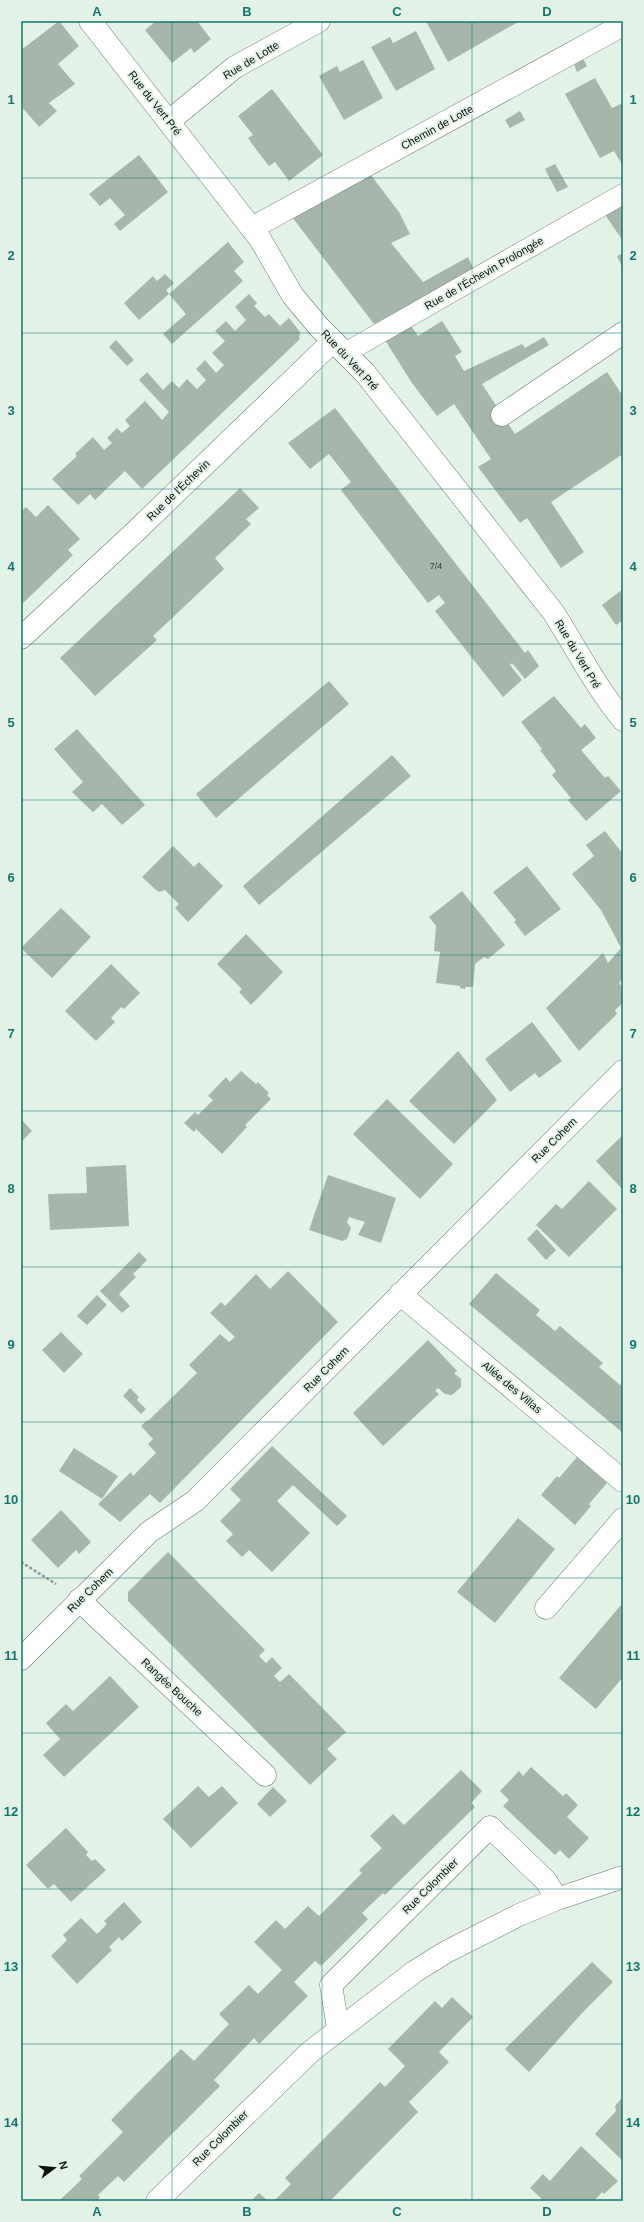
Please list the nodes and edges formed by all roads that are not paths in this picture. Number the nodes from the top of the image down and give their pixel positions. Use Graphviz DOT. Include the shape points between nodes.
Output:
graph roads {
  1 [pos="90,21"];
  2 [pos="319,21"];
  3 [pos="623,25"];
  4 [pos="169,121"];
  5 [pos="623,194"];
  6 [pos="252,228"];
  7 [pos="623,333"];
  8 [pos="339,347"];
  9 [pos="502,415"];
  10 [pos="21,638"];
  11 [pos="623,720"];
  12 [pos="623,1071"];
  13 [pos="400,1294"];
  14 [pos="623,1481"];
  15 [pos="623,1519"];
  16 [pos="79,1600"];
  17 [pos="546,1608"];
  18 [pos="21,1659"];
  19 [pos="265,1775"];
  20 [pos="623,1877"];
  21 [pos="557,1900"];
  22 [pos="338,2028"];
  23 [pos="157,2201"];
  1 -- 4 [label="street, Rue du Vert Pré"];
  2 -- 4 [label="street, Rue de Lotte" via="235,68"];
  3 -- 6 [label="street, Chemin de Lotte"];
  4 -- 6 [label="street, Rue du Vert Pré"];
  5 -- 8 [label="lane, Rue de l'Échevin Prolongée"];
  6 -- 8 [label="street, Rue du Vert Pré" via="268,251 282,281"];
  7 -- 9 [label="street"];
  8 -- 10 [label="street, Rue de l'Échevin"];
  8 -- 11 [label="street, Rue du Vert Pré" via="365,372 553,612 589,674"];
  12 -- 13 [label="street, Rue Cohem"];
  13 -- 14 [label="street, Allée des Villas"];
  13 -- 16 [label="street, Rue Cohem" via="195,1501 149,1532"];
  15 -- 17 [label="street"];
  16 -- 18 [label="street, Rue Cohem"];
  16 -- 19 [label="street, Rangée Bouche"];
  20 -- 21 [label="street, Rue Colombier"];
  21 -- 22 [label="street, Rue Colombier" via="519,1915 446,1952 414,1972"];
  21 -- 22 [label="street, Rue Colombier" via="546,1881 490,1827 331,1985"];
  22 -- 23 [label="street, Rue Colombier" via="293,2067"];
}
